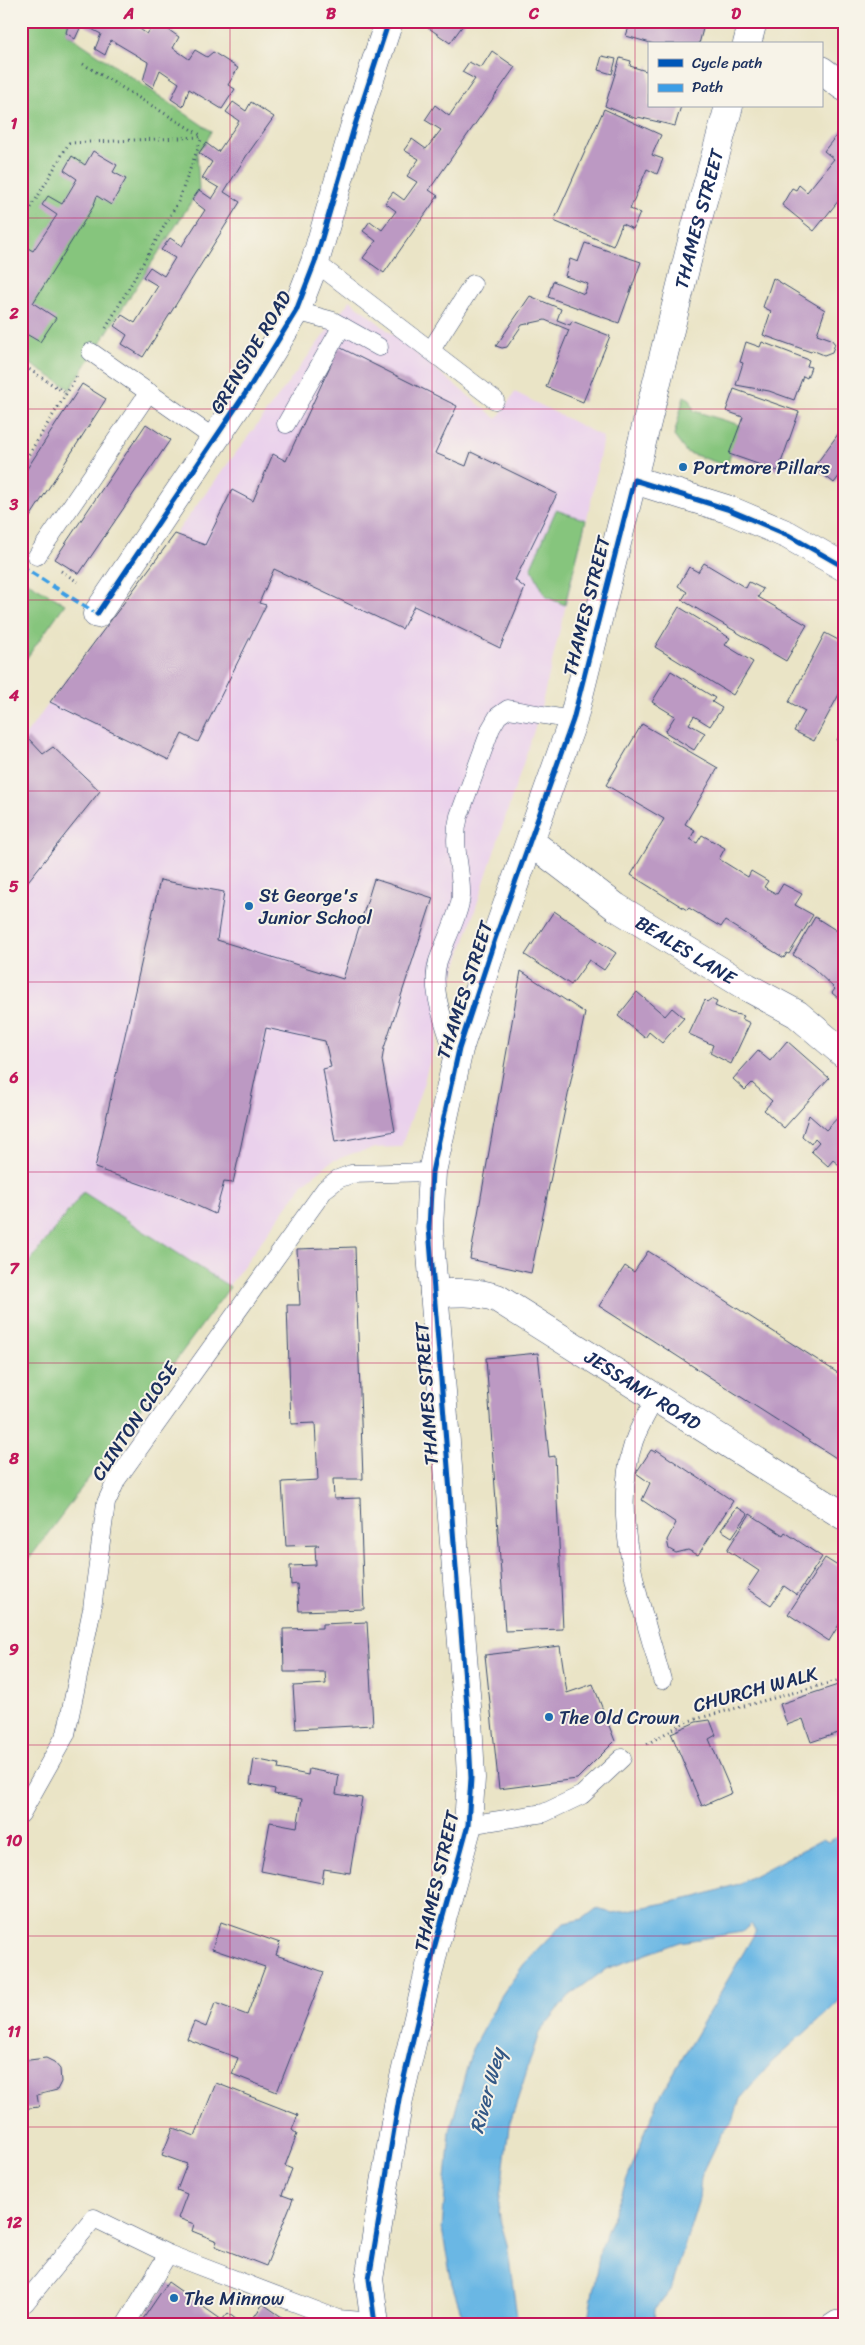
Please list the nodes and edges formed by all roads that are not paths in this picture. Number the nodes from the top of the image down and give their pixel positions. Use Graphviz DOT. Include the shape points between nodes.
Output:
graph roads {
  1 [pos="389,21"];
  2 [pos="822,71"];
  3 [pos="844,88"];
  4 [pos="729,108"];
  5 [pos="315,262"];
  6 [pos="473,284"];
  7 [pos="296,310"];
  8 [pos="342,326"];
  9 [pos="379,347"];
  10 [pos="431,350"];
  11 [pos="91,352"];
  12 [pos="149,392"];
  13 [pos="495,400"];
  14 [pos="286,424"];
  15 [pos="215,439"];
  16 [pos="634,480"];
  17 [pos="37,556"];
  18 [pos="844,567"];
  19 [pos="102,607"];
  20 [pos="573,720"];
  21 [pos="530,842"];
  22 [pos="844,1054"];
  23 [pos="455,1061"];
  24 [pos="432,1172"];
  25 [pos="434,1294"];
  26 [pos="656,1396"];
  27 [pos="844,1516"];
  28 [pos="662,1680"];
  29 [pos="622,1758"];
  30 [pos="21,1814"];
  31 [pos="468,1825"];
  32 [pos="168,2254"];
  33 [pos="25,2303"];
  34 [pos="844,2319"];
  35 [pos="374,2323"];
  36 [pos="126,2324"];
  37 [pos="830,2324"];
  1 -- 5 [label="street, GRENSIDE ROAD"];
  2 -- 3 [label="street"];
  4 -- 16 [label="street, THAMES STREET" via="694,233"];
  5 -- 7 [label="street, GRENSIDE ROAD"];
  5 -- 10 [label="lane"];
  6 -- 10 [label="lane"];
  7 -- 8 [label="lane"];
  7 -- 15 [label="street, GRENSIDE ROAD"];
  8 -- 9 [label="lane"];
  8 -- 14 [label="lane"];
  10 -- 13 [label="lane"];
  11 -- 12 [label="lane"];
  12 -- 15 [label="lane"];
  12 -- 17 [label="lane"];
  15 -- 19 [label="street, GRENSIDE ROAD"];
  16 -- 18 [label="street" via="727,509 788,535"];
  16 -- 20 [label="street, THAMES STREET"];
  20 -- 21 [label="street, THAMES STREET"];
  20 -- 23 [label="lane" via="508,709 498,716 459,816 455,850 461,873 461,898 438,961 435,985"];
  21 -- 22 [label="street, BEALES LANE" via="616,907 797,1014"];
  21 -- 23 [label="street, THAMES STREET"];
  23 -- 24 [label="street, THAMES STREET"];
  24 -- 25 [label="street, THAMES STREET" via="429,1228"];
  24 -- 30 [label="lane, CLINTON CLOSE" via="350,1174 326,1188 117,1479 106,1502 92,1609 66,1734"];
  25 -- 26 [label="street, JESSAMY ROAD" via="465,1291 497,1298"];
  25 -- 31 [label="street, THAMES STREET" via="468,1718 471,1778"];
  26 -- 27 [label="street, JESSAMY ROAD"];
  26 -- 28 [label="lane" via="634,1440 626,1518 631,1565"];
  29 -- 31 [label="lane" via="582,1795 544,1814"];
  31 -- 35 [label="street, THAMES STREET" via="399,2098 369,2279"];
  32 -- 33 [label="lane" via="94,2218"];
  32 -- 35 [label="lane" via="338,2319"];
  32 -- 36 [label="lane"];
  34 -- 37 [label="lane"];
}
